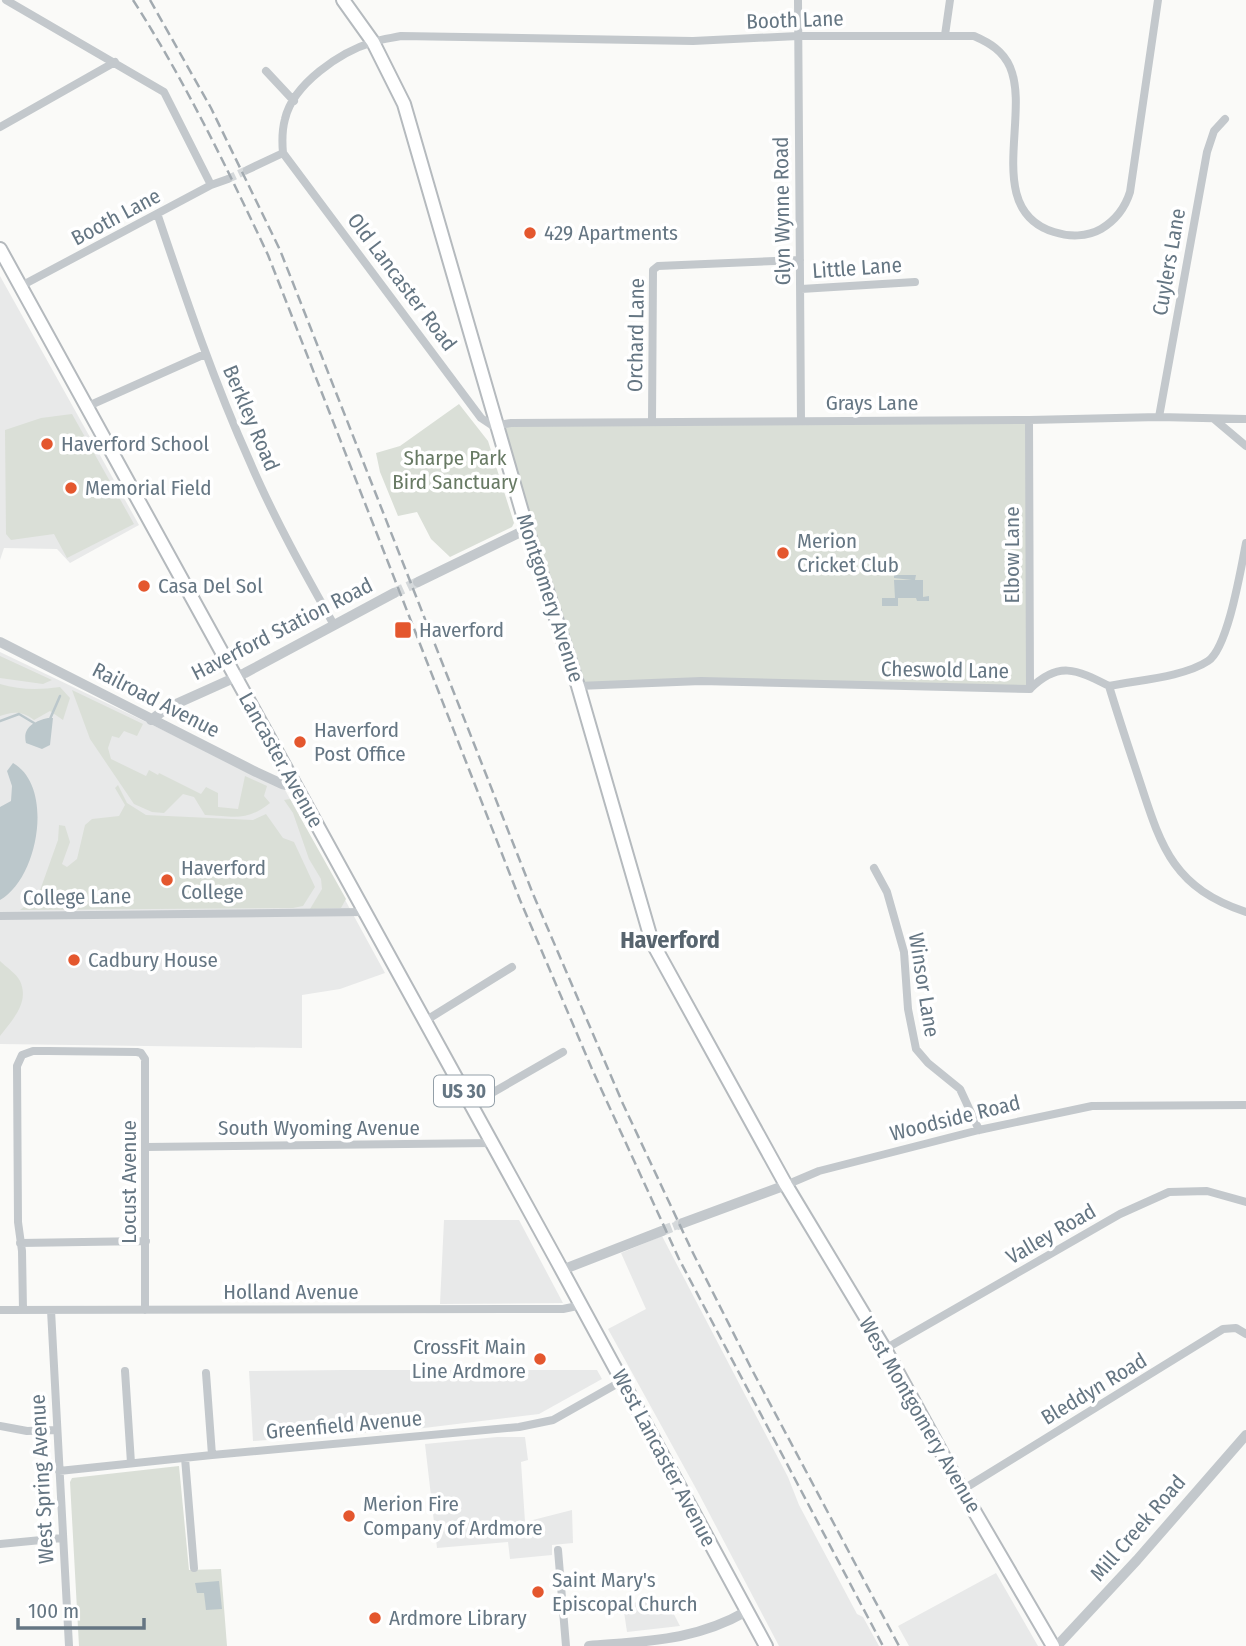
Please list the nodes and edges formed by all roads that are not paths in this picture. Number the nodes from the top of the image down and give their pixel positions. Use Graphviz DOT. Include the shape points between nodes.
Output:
graph roads {
  1 [pos="6,0"];
  2 [pos="344,0"];
  3 [pos="798,0"];
  4 [pos="950,0"];
  5 [pos="1158,0"];
  6 [pos="945,35"];
  7 [pos="798,36"];
  8 [pos="373,42"];
  9 [pos="115,62"];
  10 [pos="266,71"];
  11 [pos="294,101"];
  12 [pos="1224,119"];
  13 [pos="0,127"];
  14 [pos="282,153"];
  15 [pos="247,170"];
  16 [pos="228,180"];
  17 [pos="212,186"];
  18 [pos="158,216"];
  19 [pos="0,249"];
  20 [pos="800,260"];
  21 [pos="915,282"];
  22 [pos="21,286"];
  23 [pos="801,289"];
  24 [pos="205,354"];
  25 [pos="86,407"];
  26 [pos="1159,417"];
  27 [pos="1214,419"];
  28 [pos="1246,419"];
  29 [pos="1029,420"];
  30 [pos="652,421"];
  31 [pos="801,421"];
  32 [pos="497,425"];
  33 [pos="1246,446"];
  34 [pos="527,529"];
  35 [pos="1246,543"];
  36 [pos="418,582"];
  37 [pos="394,593"];
  38 [pos="334,625"];
  39 [pos="0,642"];
  40 [pos="235,677"];
  41 [pos="578,686"];
  42 [pos="1109,686"];
  43 [pos="1030,690"];
  44 [pos="151,720"];
  45 [pos="296,787"];
  46 [pos="874,868"];
  47 [pos="365,912"];
  48 [pos="1246,912"];
  49 [pos="0,916"];
  50 [pos="512,967"];
  51 [pos="425,1021"];
  52 [pos="563,1052"];
  53 [pos="471,1105"];
  54 [pos="1246,1105"];
  55 [pos="979,1130"];
  56 [pos="146,1143"];
  57 [pos="492,1143"];
  58 [pos="786,1185"];
  59 [pos="1246,1202"];
  60 [pos="683,1223"];
  61 [pos="662,1231"];
  62 [pos="146,1241"];
  63 [pos="20,1243"];
  64 [pos="562,1270"];
  65 [pos="582,1305"];
  66 [pos="0,1310"];
  67 [pos="23,1310"];
  68 [pos="51,1310"];
  69 [pos="145,1310"];
  70 [pos="1246,1334"];
  71 [pos="885,1349"];
  72 [pos="125,1371"];
  73 [pos="206,1373"];
  74 [pos="622,1381"];
  75 [pos="0,1426"];
  76 [pos="57,1430"];
  77 [pos="1246,1435"];
  78 [pos="212,1455"];
  79 [pos="185,1458"];
  80 [pos="131,1463"];
  81 [pos="59,1471"];
  82 [pos="962,1490"];
  83 [pos="62,1538"];
  84 [pos="0,1544"];
  85 [pos="558,1550"];
  86 [pos="194,1568"];
  87 [pos="747,1611"];
  88 [pos="635,1644"];
  89 [pos="69,1646"];
  90 [pos="566,1646"];
  91 [pos="589,1646"];
  92 [pos="766,1646"];
  93 [pos="1055,1646"];
  1 -- 9 [label="street"];
  2 -- 8 [label="main road, Montgomery Avenue"];
  3 -- 7 [label="street, Glyn Wynne Road"];
  4 -- 6 [label="street"];
  5 -- 6 [label="street, Booth Lane" via="1127,202 1097,231 1074,236 1042,226 1028,214 1016,190 1012,173 1016,88 1010,66 987,42 974,36"];
  6 -- 7 [label="street, Booth Lane"];
  7 -- 8 [label="street, Booth Lane" via="693,41 401,36"];
  7 -- 20 [label="street, Glyn Wynne Road"];
  8 -- 11 [label="street, Booth Lane" via="315,74"];
  8 -- 32 [label="main road, Montgomery Avenue" via="404,104"];
  9 -- 13 [label="street"];
  9 -- 17 [label="street" via="164,92"];
  10 -- 11 [label="street"];
  11 -- 14 [label="street, Booth Lane" via="285,117"];
  12 -- 26 [label="street, Cuylers Lane" via="1207,152"];
  14 -- 15 [label="street"];
  14 -- 32 [label="street, Old Lancaster Road" via="481,418"];
  16 -- 17 [label="street, Booth Lane"];
  17 -- 18 [label="street, Booth Lane"];
  18 -- 22 [label="street, Booth Lane"];
  18 -- 24 [label="street, Berkley Road"];
  19 -- 22 [label="main road, Lancaster Avenue / US 30"];
  20 -- 23 [label="street, Glyn Wynne Road"];
  20 -- 30 [label="street, Orchard Lane" via="658,266 653,270"];
  21 -- 23 [label="street, Little Lane"];
  22 -- 25 [label="main road, Lancaster Avenue / US 30"];
  23 -- 31 [label="street, Glyn Wynne Road"];
  24 -- 25 [label="street"];
  24 -- 38 [label="street, Berkley Road" via="250,464"];
  25 -- 40 [label="main road, Lancaster Avenue / US 30"];
  26 -- 27 [label="street, Grays Lane"];
  26 -- 29 [label="street, Grays Lane"];
  27 -- 28 [label="street, Grays Lane"];
  27 -- 33 [label="street"];
  29 -- 31 [label="street, Grays Lane"];
  29 -- 43 [label="street, Elbow Lane"];
  30 -- 31 [label="street, Grays Lane"];
  30 -- 32 [label="street, Grays Lane"];
  32 -- 34 [label="main road, Montgomery Avenue"];
  34 -- 36 [label="street"];
  34 -- 41 [label="main road, Montgomery Avenue"];
  35 -- 42 [label="street" via="1227,628 1212,659 1192,670"];
  37 -- 38 [label="street, Haverford Station Road"];
  38 -- 40 [label="street, Haverford Station Road"];
  39 -- 44 [label="street, Railroad Avenue"];
  40 -- 44 [label="street, Haverford Station Road"];
  40 -- 45 [label="main road, Lancaster Avenue / US 30"];
  41 -- 43 [label="street, Cheswold Lane" via="701,681"];
  41 -- 58 [label="main road, Montgomery Avenue" via="652,942"];
  42 -- 43 [label="street, Cheswold Lane" via="1083,674 1055,671"];
  42 -- 48 [label="street" via="1168,856 1209,896"];
  44 -- 45 [label="street, Railroad Avenue"];
  45 -- 47 [label="main road, Lancaster Avenue / US 30"];
  46 -- 55 [label="street, Winsor Lane" via="887,892 904,952 916,1048 960,1089"];
  47 -- 49 [label="street, College Lane"];
  47 -- 51 [label="main road, Lancaster Avenue / US 30"];
  50 -- 51 [label="street"];
  51 -- 53 [label="main road, Lancaster Avenue / US 30"];
  52 -- 53 [label="street"];
  53 -- 57 [label="main road, Lancaster Avenue / US 30"];
  54 -- 55 [label="street, Woodside Road" via="1092,1106"];
  55 -- 58 [label="street, Woodside Road" via="819,1171"];
  56 -- 57 [label="street, South Wyoming Avenue"];
  56 -- 62 [label="street, Locust Avenue"];
  56 -- 63 [label="street, Locust Avenue" via="143,1055 33,1051 22,1055 16,1096"];
  57 -- 64 [label="main road, Lancaster Avenue / US 30"];
  58 -- 60 [label="street, Woodside Road"];
  58 -- 71 [label="main road, West Montgomery Avenue"];
  59 -- 71 [label="street, Valley Road" via="1207,1191 1169,1192 1119,1214"];
  61 -- 64 [label="street"];
  62 -- 63 [label="street"];
  62 -- 69 [label="street, Locust Avenue"];
  63 -- 67 [label="street"];
  64 -- 65 [label="main road, West Lancaster Avenue / US 30"];
  65 -- 69 [label="street, Holland Avenue" via="550,1309"];
  65 -- 74 [label="main road, West Lancaster Avenue / US 30"];
  66 -- 67 [label="street, Holland Avenue"];
  67 -- 68 [label="street, Holland Avenue"];
  68 -- 69 [label="street, Holland Avenue"];
  68 -- 76 [label="street, West Spring Avenue"];
  70 -- 82 [label="street, Bleddyn Road" via="1236,1328 1223,1329"];
  71 -- 82 [label="main road, West Montgomery Avenue"];
  72 -- 80 [label="street"];
  73 -- 78 [label="street"];
  74 -- 78 [label="street, Greenfield Avenue" via="554,1420 519,1427"];
  74 -- 87 [label="main road, West Lancaster Avenue / US 30"];
  75 -- 76 [label="street"];
  76 -- 81 [label="street, West Spring Avenue"];
  77 -- 93 [label="street, Mill Creek Road"];
  78 -- 79 [label="street, Greenfield Avenue"];
  79 -- 80 [label="street, Greenfield Avenue"];
  79 -- 86 [label="street"];
  80 -- 81 [label="street, Greenfield Avenue"];
  81 -- 83 [label="street, West Spring Avenue"];
  82 -- 93 [label="main road, West Montgomery Avenue"];
  83 -- 84 [label="street"];
  83 -- 89 [label="street, West Spring Avenue"];
  85 -- 90 [label="street"];
  87 -- 88 [label="street" via="702,1632"];
  87 -- 92 [label="main road, West Lancaster Avenue / US 30"];
  88 -- 91 [label="street"];
}
